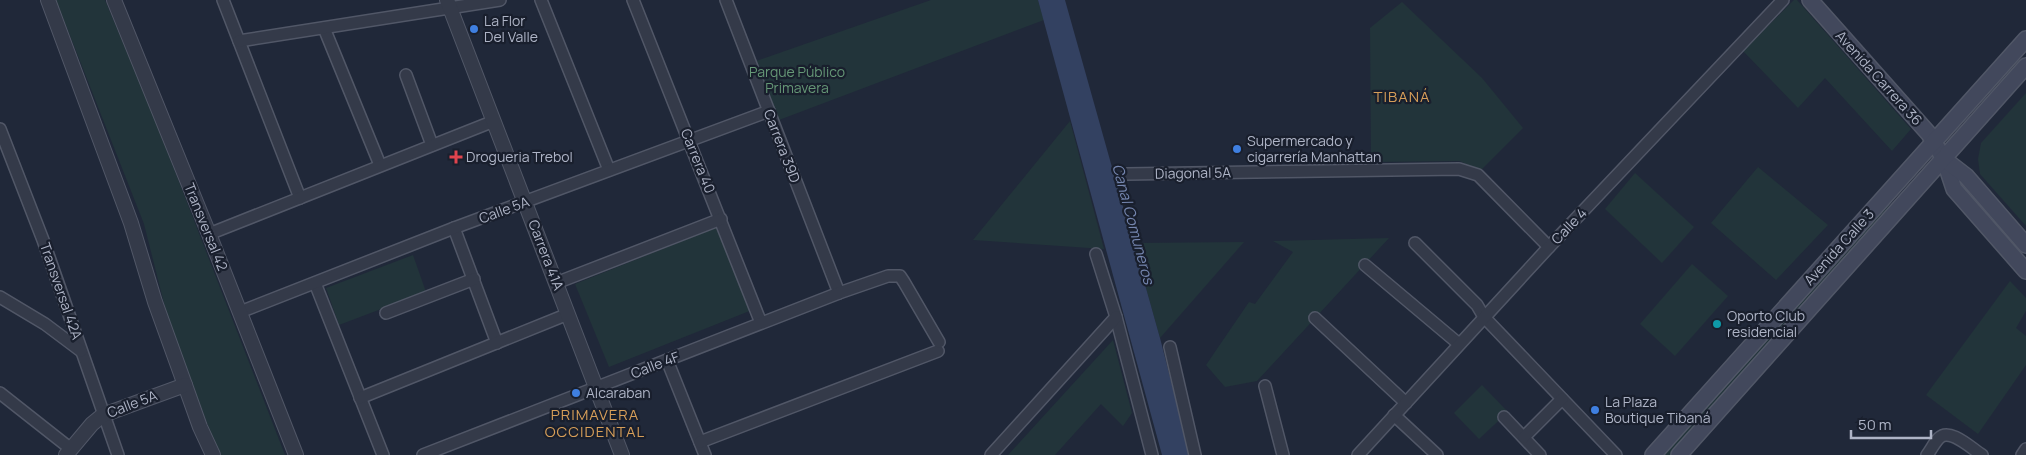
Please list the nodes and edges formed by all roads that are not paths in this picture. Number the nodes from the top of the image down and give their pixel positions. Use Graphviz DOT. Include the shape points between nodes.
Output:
graph roads {
  1 [pos="48,0"];
  2 [pos="114,0"];
  3 [pos="223,0"];
  4 [pos="500,0"];
  5 [pos="541,0"];
  6 [pos="633,0"];
  7 [pos="726,0"];
  8 [pos="1783,0"];
  9 [pos="1810,0"];
  10 [pos="448,4"];
  11 [pos="324,28"];
  12 [pos="2026,39"];
  13 [pos="239,41"];
  14 [pos="2026,66"];
  15 [pos="406,75"];
  16 [pos="769,111"];
  17 [pos="494,121"];
  18 [pos="0,129"];
  19 [pos="690,140"];
  20 [pos="1934,142"];
  21 [pos="432,145"];
  22 [pos="1944,159"];
  23 [pos="380,165"];
  24 [pos="609,170"];
  25 [pos="1127,174"];
  26 [pos="300,198"];
  27 [pos="526,202"];
  28 [pos="721,219"];
  29 [pos="454,228"];
  30 [pos="209,234"];
  31 [pos="2023,241"];
  32 [pos="1415,243"];
  33 [pos="1549,247"];
  34 [pos="2008,250"];
  35 [pos="1096,254"];
  36 [pos="1365,265"];
  37 [pos="2026,271"];
  38 [pos="474,279"];
  39 [pos="315,283"];
  40 [pos="556,283"];
  41 [pos="839,293"];
  42 [pos="0,297"];
  43 [pos="240,312"];
  44 [pos="386,313"];
  45 [pos="568,314"];
  46 [pos="1116,317"];
  47 [pos="1484,317"];
  48 [pos="1315,318"];
  49 [pos="761,323"];
  50 [pos="498,343"];
  51 [pos="1459,344"];
  52 [pos="1170,347"];
  53 [pos="81,350"];
  54 [pos="667,360"];
  55 [pos="185,385"];
  56 [pos="1265,386"];
  57 [pos="596,387"];
  58 [pos="0,393"];
  59 [pos="360,398"];
  60 [pos="1562,399"];
  61 [pos="1406,403"];
  62 [pos="103,415"];
  63 [pos="1394,415"];
  64 [pos="1504,417"];
  65 [pos="1524,437"];
  66 [pos="700,442"];
  67 [pos="2026,449"];
  68 [pos="68,452"];
  69 [pos="118,455"];
  70 [pos="213,455"];
  71 [pos="296,455"];
  72 [pos="383,455"];
  73 [pos="423,455"];
  74 [pos="622,455"];
  75 [pos="705,455"];
  76 [pos="991,455"];
  77 [pos="1152,455"];
  78 [pos="1195,455"];
  79 [pos="1283,455"];
  80 [pos="1358,455"];
  81 [pos="1438,455"];
  82 [pos="1540,455"];
  83 [pos="1616,455"];
  84 [pos="1653,455"];
  85 [pos="1679,455"];
  86 [pos="1927,455"];
  87 [pos="1982,455"];
  88 [pos="2022,455"];
  1 -- 55 [label="street" via="131,223"];
  2 -- 30 [label="street, Transversal 42"];
  3 -- 13 [label="street"];
  4 -- 10 [label="street"];
  5 -- 24 [label="street"];
  6 -- 19 [label="street, Carrera 40"];
  7 -- 16 [label="street, Carrera 39D"];
  8 -- 33 [label="street, Calle 4"];
  9 -- 20 [label="main road, Avenida Carrera 36"];
  10 -- 11 [label="street"];
  10 -- 17 [label="street, Carrera 41A"];
  11 -- 13 [label="street"];
  11 -- 23 [label="street"];
  12 -- 20 [label="main road, Avenida Calle 3"];
  13 -- 26 [label="street"];
  14 -- 22 [label="main road, Avenida Calle 3"];
  15 -- 21 [label="street"];
  16 -- 19 [label="street, Calle 5A"];
  16 -- 41 [label="street, Carrera 39D"];
  17 -- 21 [label="street"];
  17 -- 27 [label="street, Carrera 41A"];
  18 -- 53 [label="street, Transversal 42A"];
  19 -- 24 [label="street, Calle 5A"];
  19 -- 28 [label="street, Carrera 40"];
  20 -- 22 [label="main road, Avenida Carrera 36"];
  20 -- 84 [label="main road, Avenida Calle 3"];
  21 -- 23 [label="street"];
  22 -- 31 [label="main road, Avenida Carrera 36" via="1966,176"];
  22 -- 34 [label="main road, Avenida Carrera 36" via="1954,189"];
  22 -- 85 [label="main road, Avenida Calle 3"];
  23 -- 26 [label="street"];
  24 -- 27 [label="street, Calle 5A"];
  25 -- 33 [label="street, Diagonal 5A" via="1459,169 1478,175"];
  26 -- 30 [label="street"];
  27 -- 29 [label="street, Calle 5A"];
  27 -- 40 [label="street, Carrera 41A"];
  28 -- 40 [label="street"];
  28 -- 49 [label="street, Carrera 40"];
  29 -- 38 [label="street"];
  29 -- 39 [label="street, Calle 5A"];
  30 -- 43 [label="street, Transversal 42"];
  31 -- 34 [label="main road"];
  32 -- 47 [label="street" via="1477,305"];
  33 -- 47 [label="street, Calle 4"];
  34 -- 37 [label="main road, Avenida Carrera 36"];
  35 -- 46 [label="street"];
  36 -- 51 [label="street"];
  38 -- 44 [label="street"];
  38 -- 50 [label="street"];
  39 -- 43 [label="street, Calle 5A"];
  39 -- 59 [label="street"];
  40 -- 45 [label="street, Carrera 41A"];
  41 -- 49 [label="street, Calle 4F"];
  41 -- 66 [label="street, Calle 4F" via="888,276 900,276 939,347"];
  42 -- 53 [label="street"];
  43 -- 71 [label="street, Transversal 42"];
  45 -- 50 [label="street"];
  45 -- 57 [label="street, Carrera 41A"];
  46 -- 76 [label="street"];
  46 -- 77 [label="street"];
  47 -- 51 [label="street, Calle 4"];
  47 -- 60 [label="street"];
  48 -- 61 [label="street"];
  49 -- 54 [label="street, Calle 4F"];
  50 -- 59 [label="street"];
  51 -- 61 [label="street, Calle 4"];
  52 -- 78 [label="street"];
  53 -- 62 [label="street, Transversal 42A"];
  54 -- 57 [label="street, Calle 4F"];
  54 -- 66 [label="street"];
  55 -- 62 [label="street, Calle 5A"];
  55 -- 70 [label="street"];
  56 -- 79 [label="street"];
  57 -- 73 [label="street, Calle 4F"];
  57 -- 74 [label="street, Carrera 41A"];
  58 -- 68 [label="street"];
  59 -- 72 [label="street"];
  60 -- 65 [label="street"];
  60 -- 83 [label="street"];
  61 -- 63 [label="street, Calle 4"];
  62 -- 68 [label="street, Calle 5A"];
  62 -- 69 [label="street, Transversal 42A"];
  63 -- 80 [label="street, Calle 4"];
  63 -- 81 [label="street"];
  64 -- 65 [label="street"];
  65 -- 82 [label="street"];
  66 -- 75 [label="street"];
  67 -- 88 [label="street"];
  86 -- 87 [label="street" via="1940,437 1946,435"];
}
